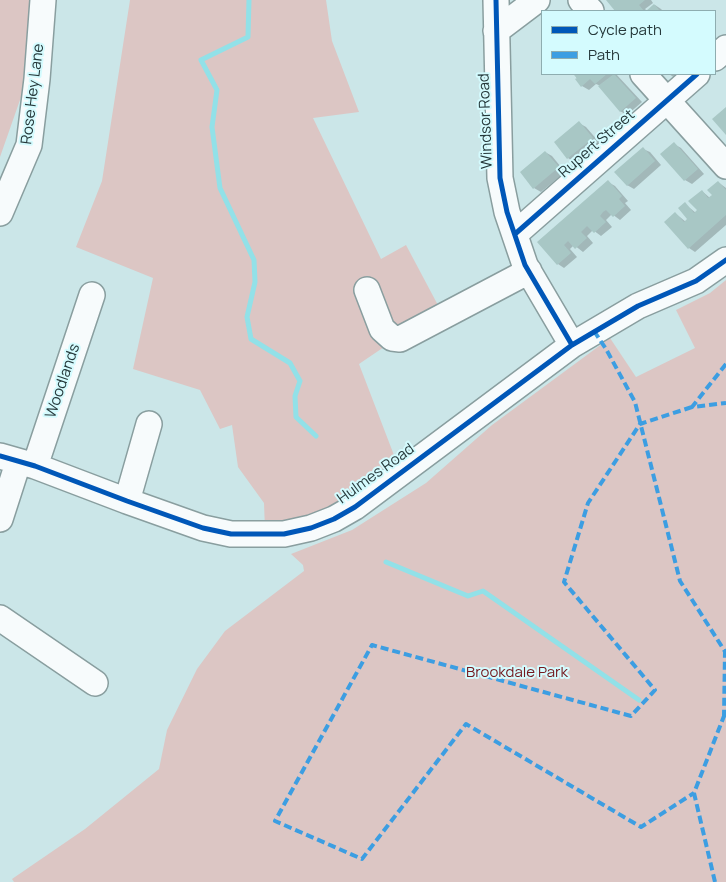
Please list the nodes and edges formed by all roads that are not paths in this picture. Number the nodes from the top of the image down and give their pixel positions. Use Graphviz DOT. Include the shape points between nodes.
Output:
graph roads {
  1 [pos="43,0"];
  2 [pos="496,0"];
  3 [pos="537,0"];
  4 [pos="581,0"];
  5 [pos="590,10"];
  6 [pos="496,31"];
  7 [pos="726,48"];
  8 [pos="716,57"];
  9 [pos="644,75"];
  10 [pos="696,75"];
  11 [pos="666,101"];
  12 [pos="726,166"];
  13 [pos="0,213"];
  14 [pos="515,234"];
  15 [pos="726,260"];
  16 [pos="529,272"];
  17 [pos="366,290"];
  18 [pos="92,295"];
  19 [pos="572,345"];
  20 [pos="149,424"];
  21 [pos="18,462"];
  22 [pos="127,501"];
  23 [pos="0,519"];
  24 [pos="0,618"];
  25 [pos="95,683"];
  1 -- 13 [label="street, Rose Hey Lane" via="29,145"];
  2 -- 6 [label="street, Windsor Road"];
  3 -- 6 [label="street"];
  4 -- 5 [label="street"];
  6 -- 14 [label="street, Windsor Road" via="500,178"];
  7 -- 8 [label="street"];
  9 -- 11 [label="street"];
  10 -- 11 [label="street, Rupert Street"];
  11 -- 12 [label="street"];
  11 -- 14 [label="street, Rupert Street"];
  14 -- 16 [label="street, Windsor Road"];
  15 -- 19 [label="street, Hulmes Road" via="696,281 638,306"];
  16 -- 17 [label="street" via="400,339 392,338 382,329"];
  16 -- 19 [label="street, Windsor Road"];
  18 -- 21 [label="street, Woodlands"];
  19 -- 22 [label="street, Hulmes Road" via="355,507 311,528 284,534 231,534 203,528"];
  20 -- 22 [label="street"];
  21 -- 22 [label="street, Hulmes Road"];
  21 -- 23 [label="street, Woodlands"];
  24 -- 25 [label="street"];
}
